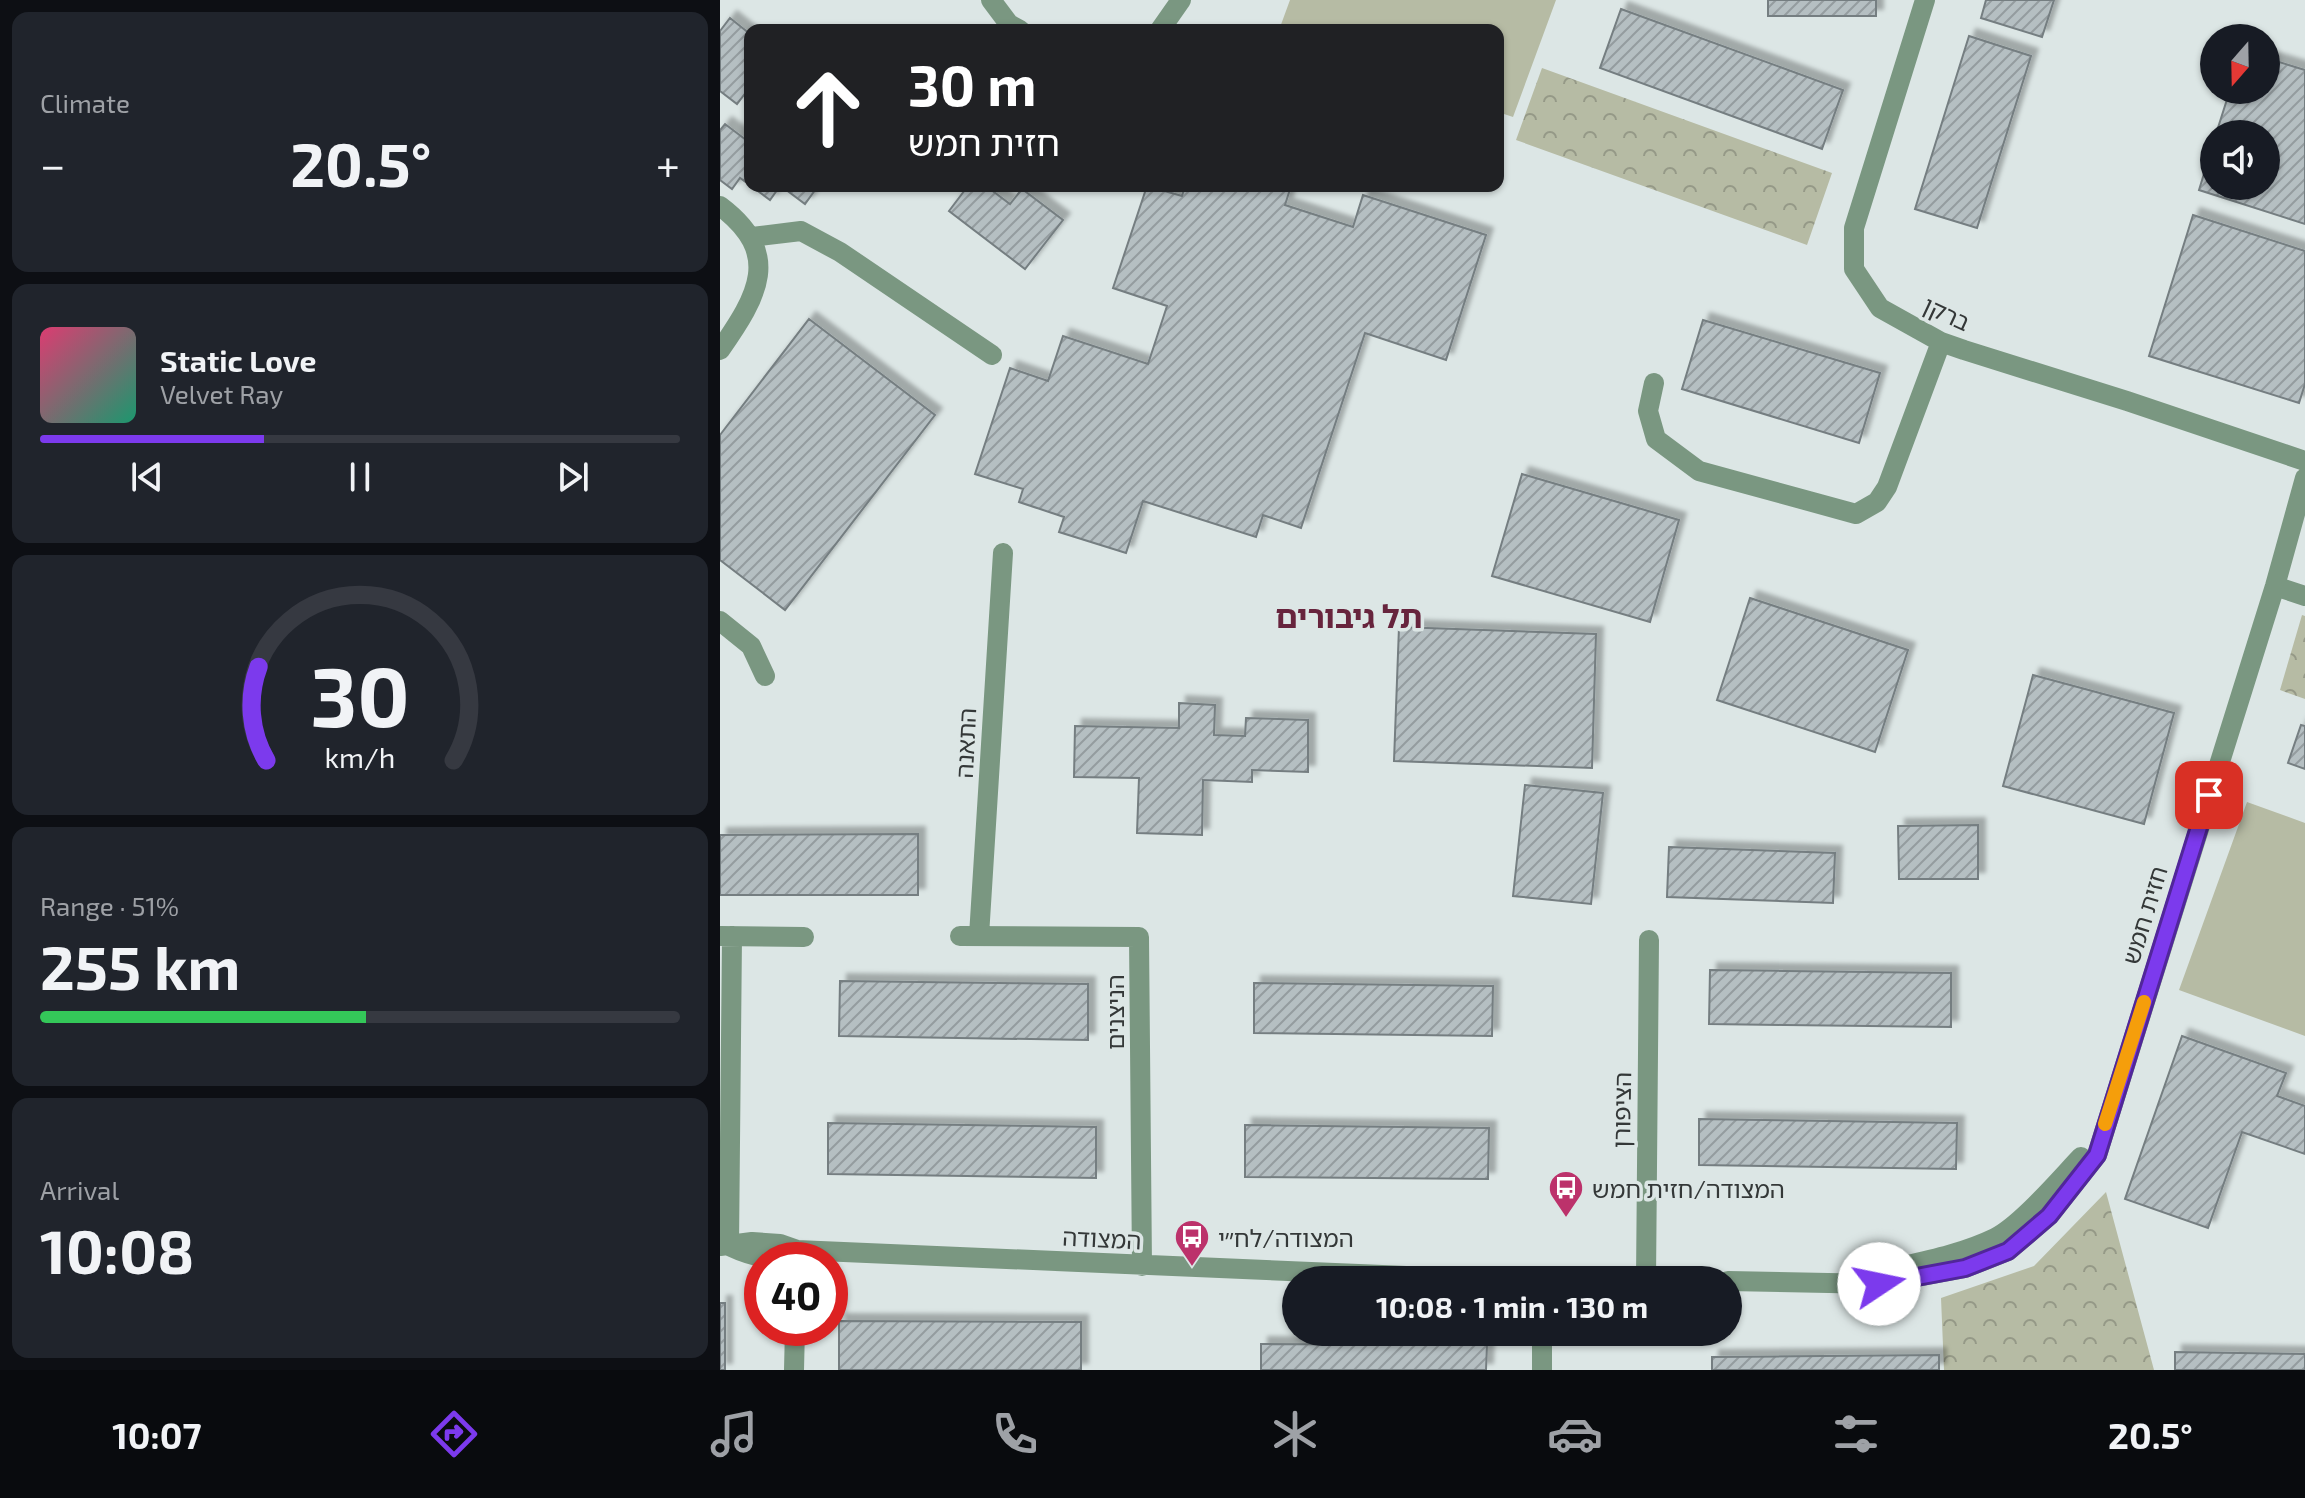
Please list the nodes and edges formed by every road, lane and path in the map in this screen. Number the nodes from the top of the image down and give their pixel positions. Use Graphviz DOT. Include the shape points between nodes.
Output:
graph roads {
  1 [pos="991,0"];
  2 [pos="1181,0"];
  3 [pos="1925,0"];
  4 [pos="1009,24"];
  5 [pos="1164,24"];
  6 [pos="720,206"];
  7 [pos="752,237"];
  8 [pos="1941,342"];
  9 [pos="720,350"];
  10 [pos="992,355"];
  11 [pos="1654,383"];
  12 [pos="2305,461"];
  13 [pos="2305,478"];
  14 [pos="1003,553"];
  15 [pos="2275,586"];
  16 [pos="2305,596"];
  17 [pos="720,621"];
  18 [pos="765,676"];
  19 [pos="726,936"];
  20 [pos="970,936"];
  21 [pos="804,937"];
  22 [pos="1649,940"];
  23 [pos="724,1246"];
  24 [pos="744,1253"];
  25 [pos="848,1257"];
  26 [pos="1142,1266"];
  27 [pos="1646,1266"];
  28 [pos="1282,1271"];
  29 [pos="1742,1281"];
  30 [pos="795,1346"];
  31 [pos="1542,1346"];
  32 [pos="794,1370"];
  33 [pos="1542,1370"];
  1 -- 4 [label="street"];
  2 -- 5 [label="street"];
  3 -- 8 [label="street, ברקן" via="1854,228 1854,269 1880,308"];
  6 -- 7 [label="street"];
  7 -- 9 [label="street" via="760,263 754,293"];
  7 -- 10 [label="street" via="801,231"];
  8 -- 11 [label="street" via="1887,487 1877,502 1856,514 1699,471 1656,439 1648,411"];
  8 -- 12 [label="street, ברקן"];
  13 -- 15 [label="street, חזית חמש"];
  14 -- 20 [label="street, התאנה"];
  15 -- 16 [label="street"];
  15 -- 29 [label="street, חזית חמש" via="2101,1137 2003,1244 1965,1268 1879,1284"];
  17 -- 18 [label="street" via="751,646"];
  19 -- 21 [label="street"];
  19 -- 23 [label="street"];
  20 -- 26 [label="street, הניצנים" via="1139,937"];
  22 -- 27 [label="street, הציפורן"];
  23 -- 24 [label="street, המצודה"];
  25 -- 26 [label="street, המצודה"];
  26 -- 28 [label="street, המצודה"];
  30 -- 32 [label="street"];
  31 -- 33 [label="street"];
}
